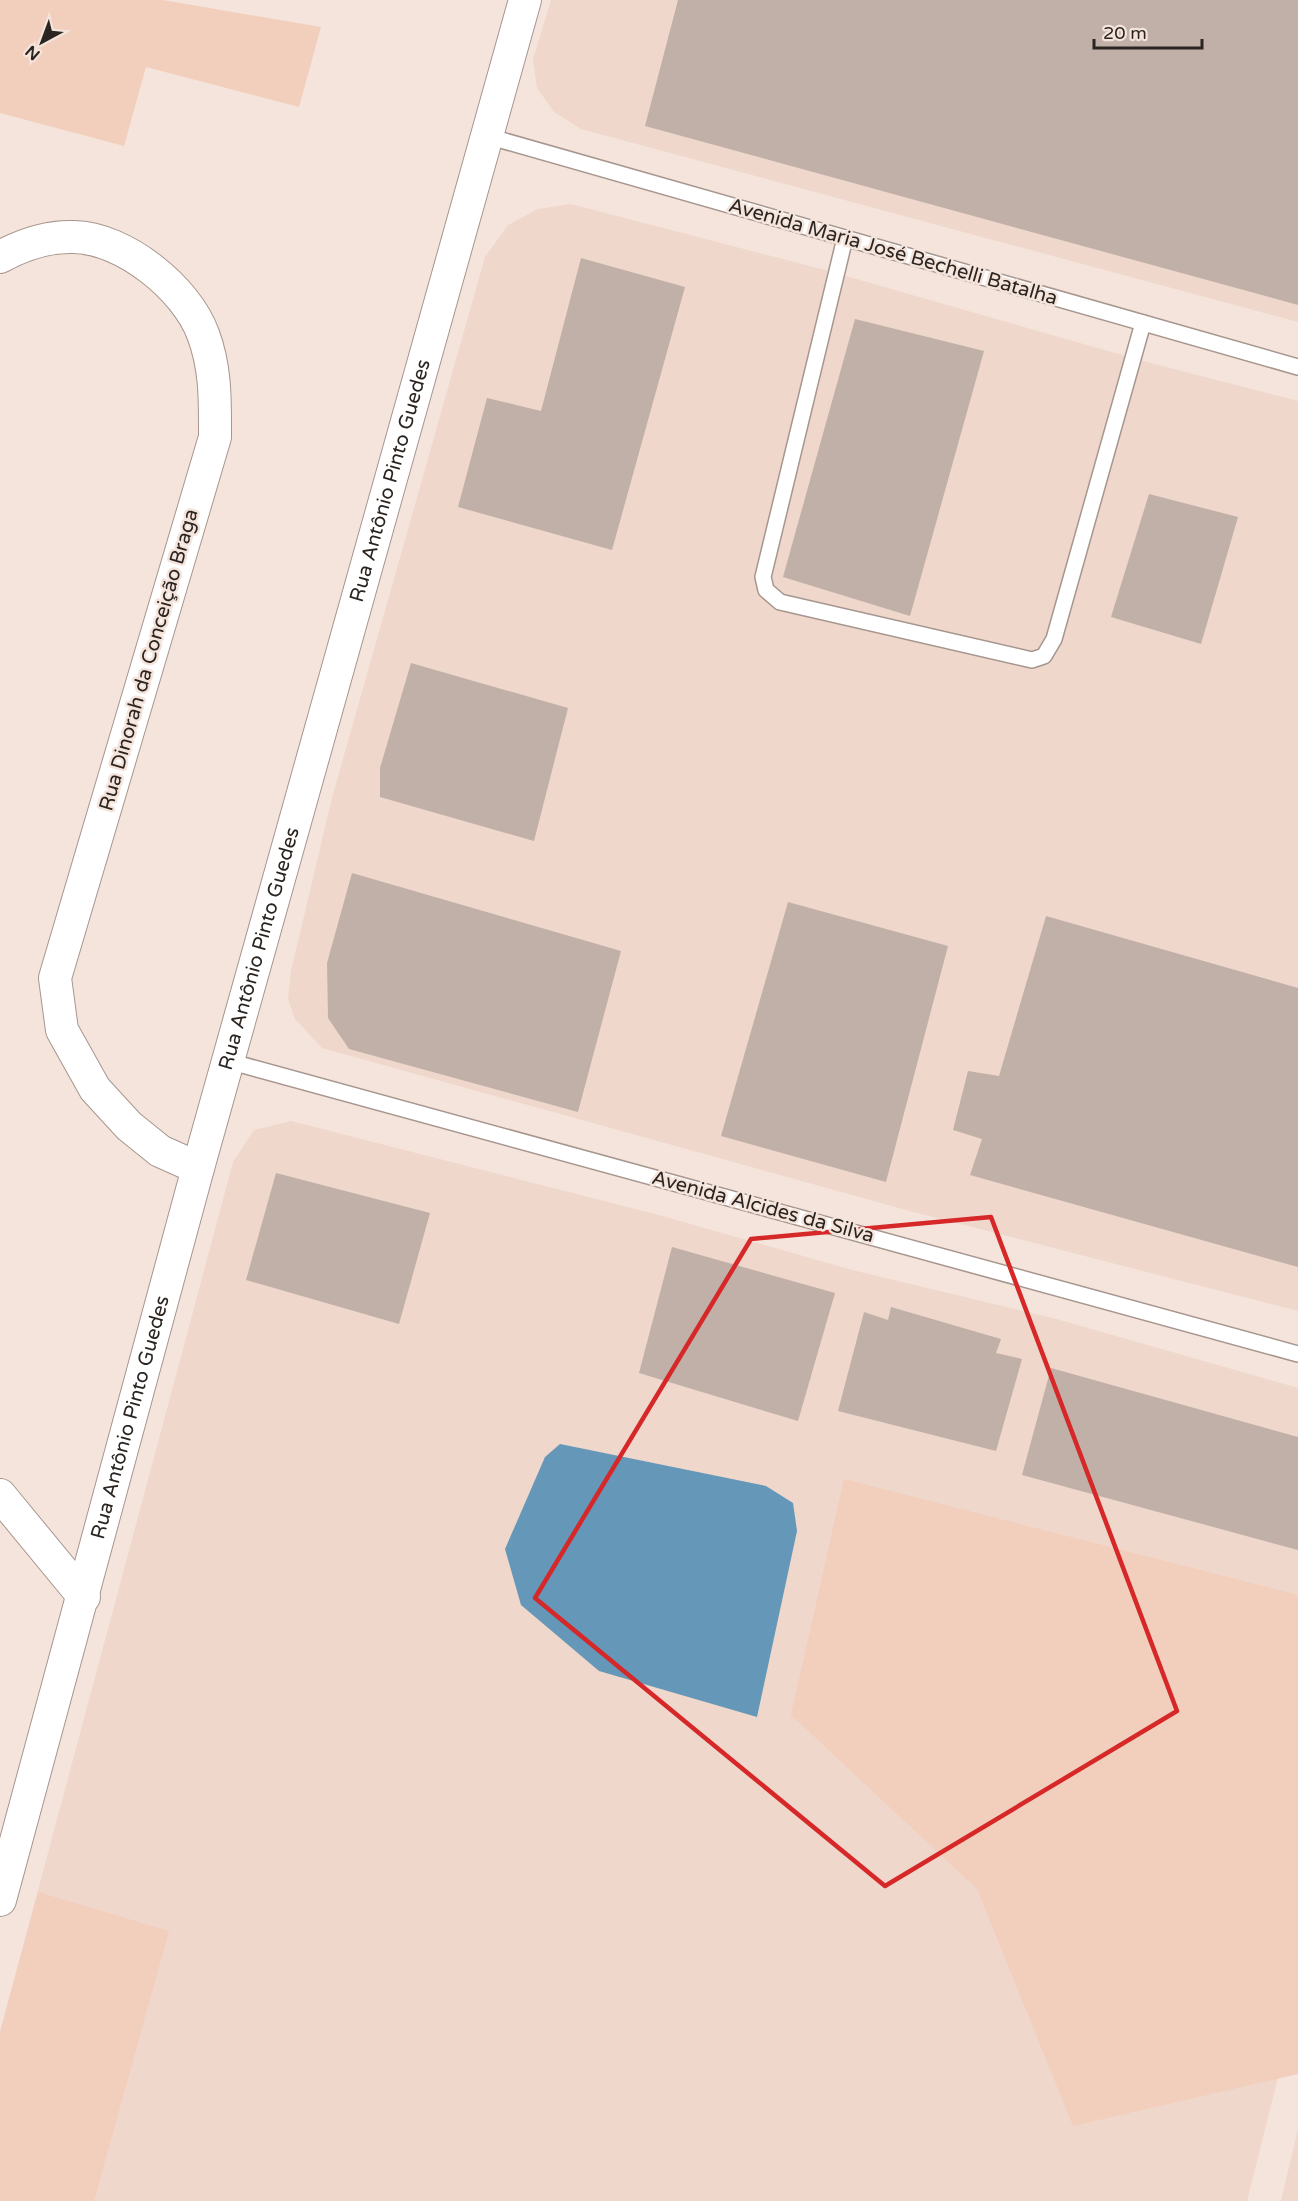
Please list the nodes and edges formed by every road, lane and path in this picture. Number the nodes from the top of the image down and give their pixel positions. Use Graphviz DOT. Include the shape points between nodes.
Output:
graph roads {
  1 [pos="525,0"];
  2 [pos="487,136"];
  3 [pos="845,238"];
  4 [pos="0,257"];
  5 [pos="1143,323"];
  6 [pos="1298,367"];
  7 [pos="228,1061"];
  8 [pos="198,1168"];
  9 [pos="1298,1353"];
  10 [pos="0,1495"];
  11 [pos="84,1597"];
  12 [pos="0,1900"];
  1 -- 2 [label="street, Rua Antônio Pinto Guedes"];
  2 -- 3 [label="lane, Avenida Maria José Bechelli Batalha"];
  2 -- 7 [label="street, Rua Antônio Pinto Guedes"];
  3 -- 5 [label="lane, Avenida Maria José Bechelli Batalha"];
  3 -- 5 [label="lane" via="763,577 766,590 780,602 1032,660 1044,656 1053,639"];
  4 -- 8 [label="street, Rua Dinorah da Conceição Braga" via="22,245 74,237 122,248 172,286 202,332 216,380 215,437 55,978 62,1030 95,1089 129,1126 160,1151"];
  5 -- 6 [label="lane, Avenida Maria José Bechelli Batalha"];
  7 -- 8 [label="street, Rua Antônio Pinto Guedes"];
  7 -- 9 [label="lane, Avenida Alcides da Silva"];
  8 -- 11 [label="street, Rua Antônio Pinto Guedes"];
  10 -- 11 [label="street"];
  11 -- 12 [label="street, Rua Antônio Pinto Guedes"];
}
